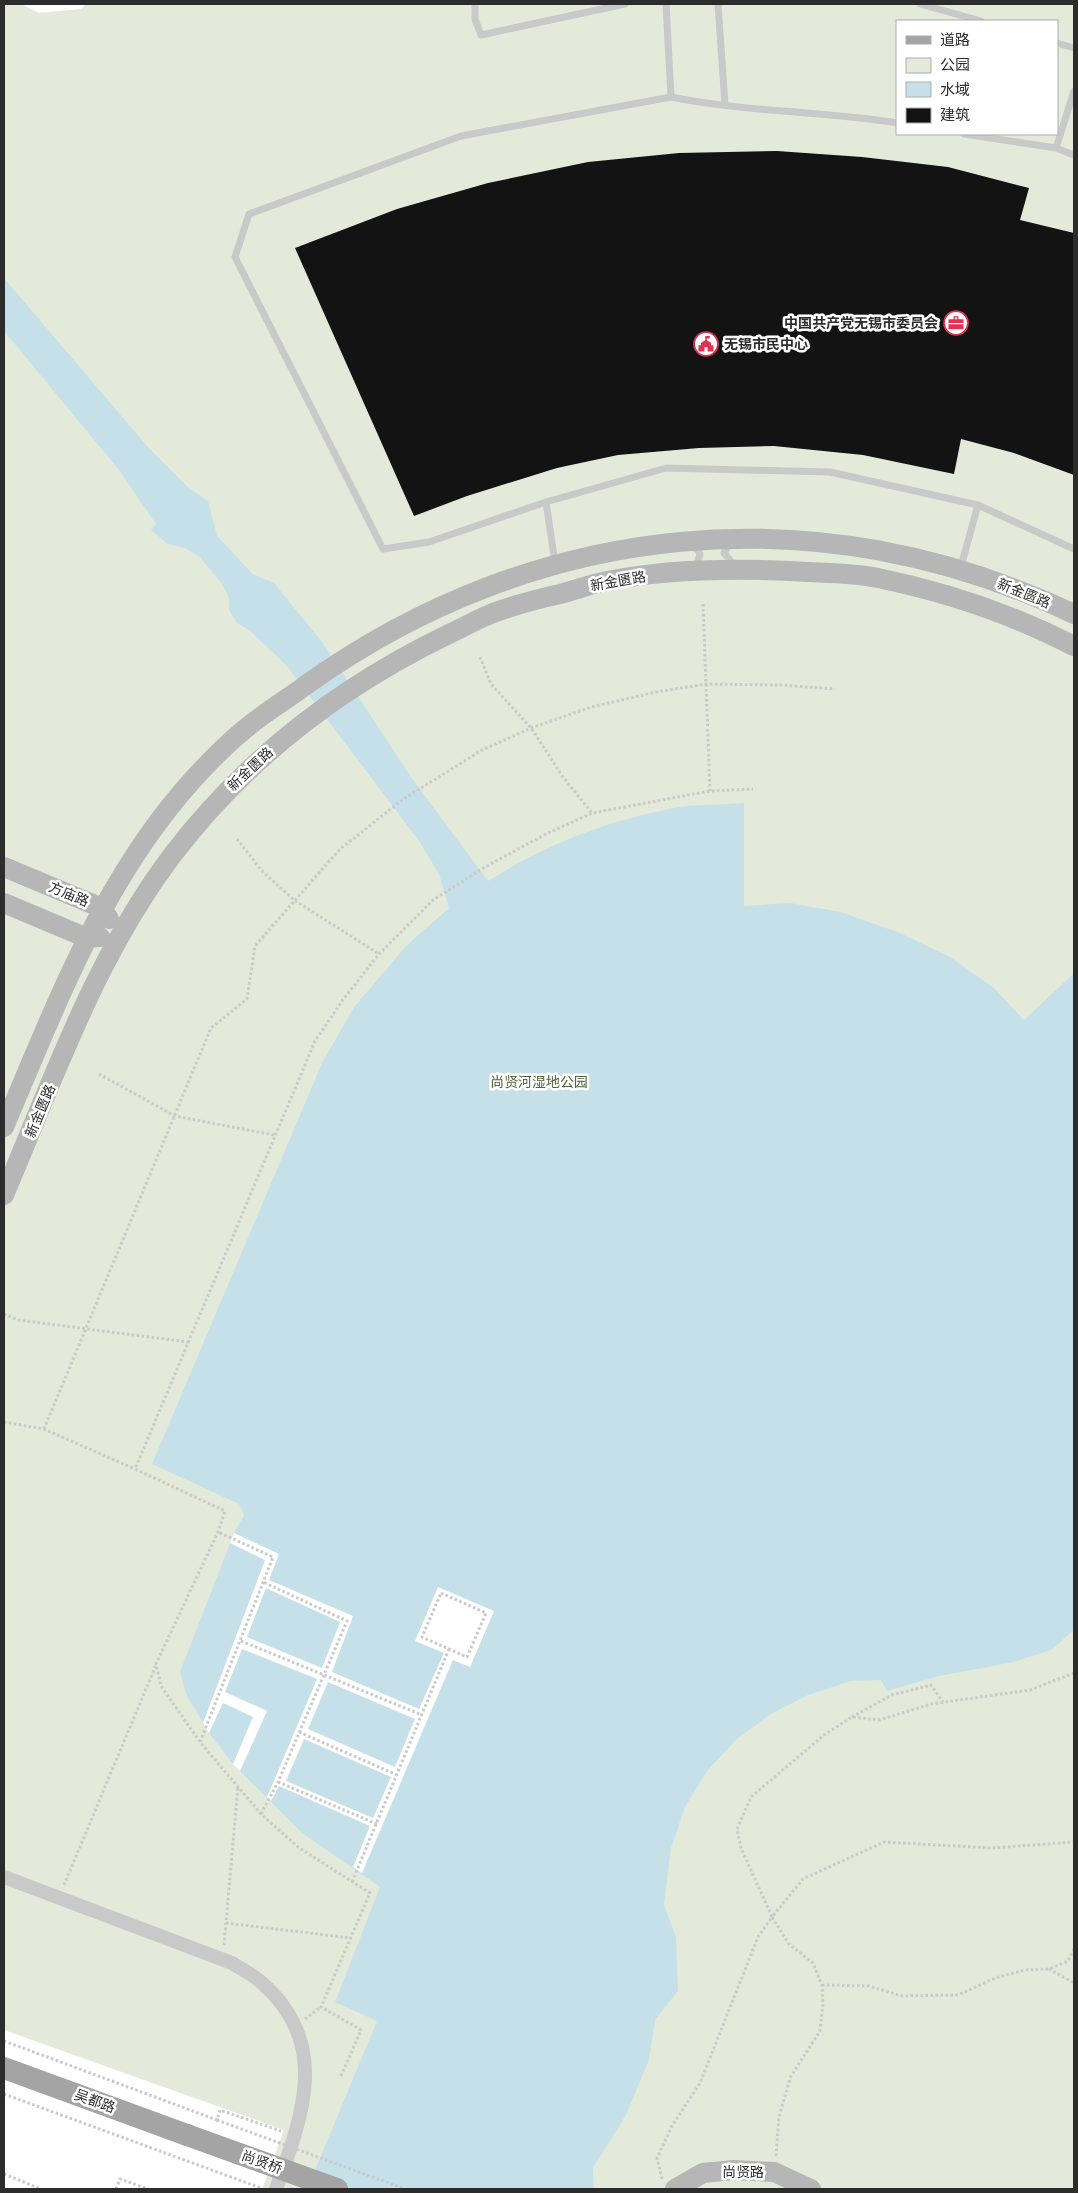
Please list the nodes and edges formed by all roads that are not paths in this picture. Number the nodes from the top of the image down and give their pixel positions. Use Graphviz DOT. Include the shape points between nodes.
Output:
graph roads {
  1 [pos="475,4"];
  2 [pos="625,4"];
  3 [pos="666,4"];
  4 [pos="718,4"];
  5 [pos="920,4"];
  6 [pos="977,20"];
  7 [pos="1058,43"];
  8 [pos="1074,48"];
  9 [pos="1074,91"];
  10 [pos="670,97"];
  11 [pos="725,105"];
  12 [pos="896,123"];
  13 [pos="975,135"];
  14 [pos="1056,148"];
  15 [pos="1074,155"];
  16 [pos="546,502"];
  17 [pos="978,505"];
  18 [pos="737,539"];
  19 [pos="687,542"];
  20 [pos="1074,549"];
  21 [pos="555,564"];
  22 [pos="739,569"];
  23 [pos="960,570"];
  24 [pos="693,572"];
  25 [pos="1074,614"];
  26 [pos="1074,646"];
  27 [pos="4,867"];
  28 [pos="4,903"];
  29 [pos="102,908"];
  30 [pos="119,935"];
  31 [pos="87,938"];
  32 [pos="4,1127"];
  33 [pos="4,1195"];
  34 [pos="4,1877"];
  35 [pos="4,2068"];
  36 [pos="187,2135"];
  37 [pos="673,2187"];
  38 [pos="276,2189"];
  39 [pos="337,2189"];
  40 [pos="804,2189"];
  41 [pos="812,2189"];
  1 -- 2 [label="lane" via="475,18 481,35"];
  3 -- 10 [label="lane"];
  4 -- 11 [label="lane"];
  5 -- 6 [label="lane"];
  7 -- 8 [label="lane"];
  9 -- 14 [label="lane"];
  10 -- 11 [label="lane"];
  10 -- 16 [label="lane" via="461,136 249,214 235,256 383,549 429,542"];
  11 -- 12 [label="lane"];
  13 -- 14 [label="lane"];
  14 -- 15 [label="lane"];
  16 -- 17 [label="lane" via="666,468 830,472"];
  16 -- 21 [label="lane"];
  17 -- 20 [label="lane"];
  17 -- 23 [label="lane"];
  18 -- 19 [label="street, 新金匮路"];
  18 -- 22 [label="lane" via="728,545 724,553"];
  18 -- 23 [label="street, 新金匮路" via="834,543 879,550"];
  19 -- 21 [label="street, 新金匮路"];
  19 -- 24 [label="lane" via="696,546 700,554"];
  21 -- 29 [label="street, 新金匮路" via="493,584 388,632 340,661 245,729 184,790 151,832"];
  22 -- 24 [label="street, 新金匮路"];
  22 -- 26 [label="street, 新金匮路" via="875,577 957,597 1029,623"];
  23 -- 25 [label="street, 新金匮路" via="1027,592"];
  24 -- 30 [label="street, 新金匮路" via="605,581 500,611 423,647 357,684 286,736 217,801 168,862"];
  27 -- 29 [label="street, 方庙路"];
  28 -- 31 [label="street"];
  29 -- 30 [label="street, 方庙路"];
  29 -- 31 [label="street, 新金匮路"];
  30 -- 31 [label="street"];
  30 -- 33 [label="street, 新金匮路" via="93,986"];
  31 -- 32 [label="street, 新金匮路"];
  34 -- 38 [label="street" via="232,1963 260,1981 280,2001 295,2026 304,2056 306,2088 296,2136"];
  35 -- 36 [label="main road, 吴都路"];
  36 -- 39 [label="main road, 尚贤桥, bridge"];
  37 -- 40 [label="street, 尚贤路" via="705,2175 733,2173 774,2176"];
  37 -- 41 [label="street, 尚贤路" via="704,2173 734,2170 774,2172"];
}
